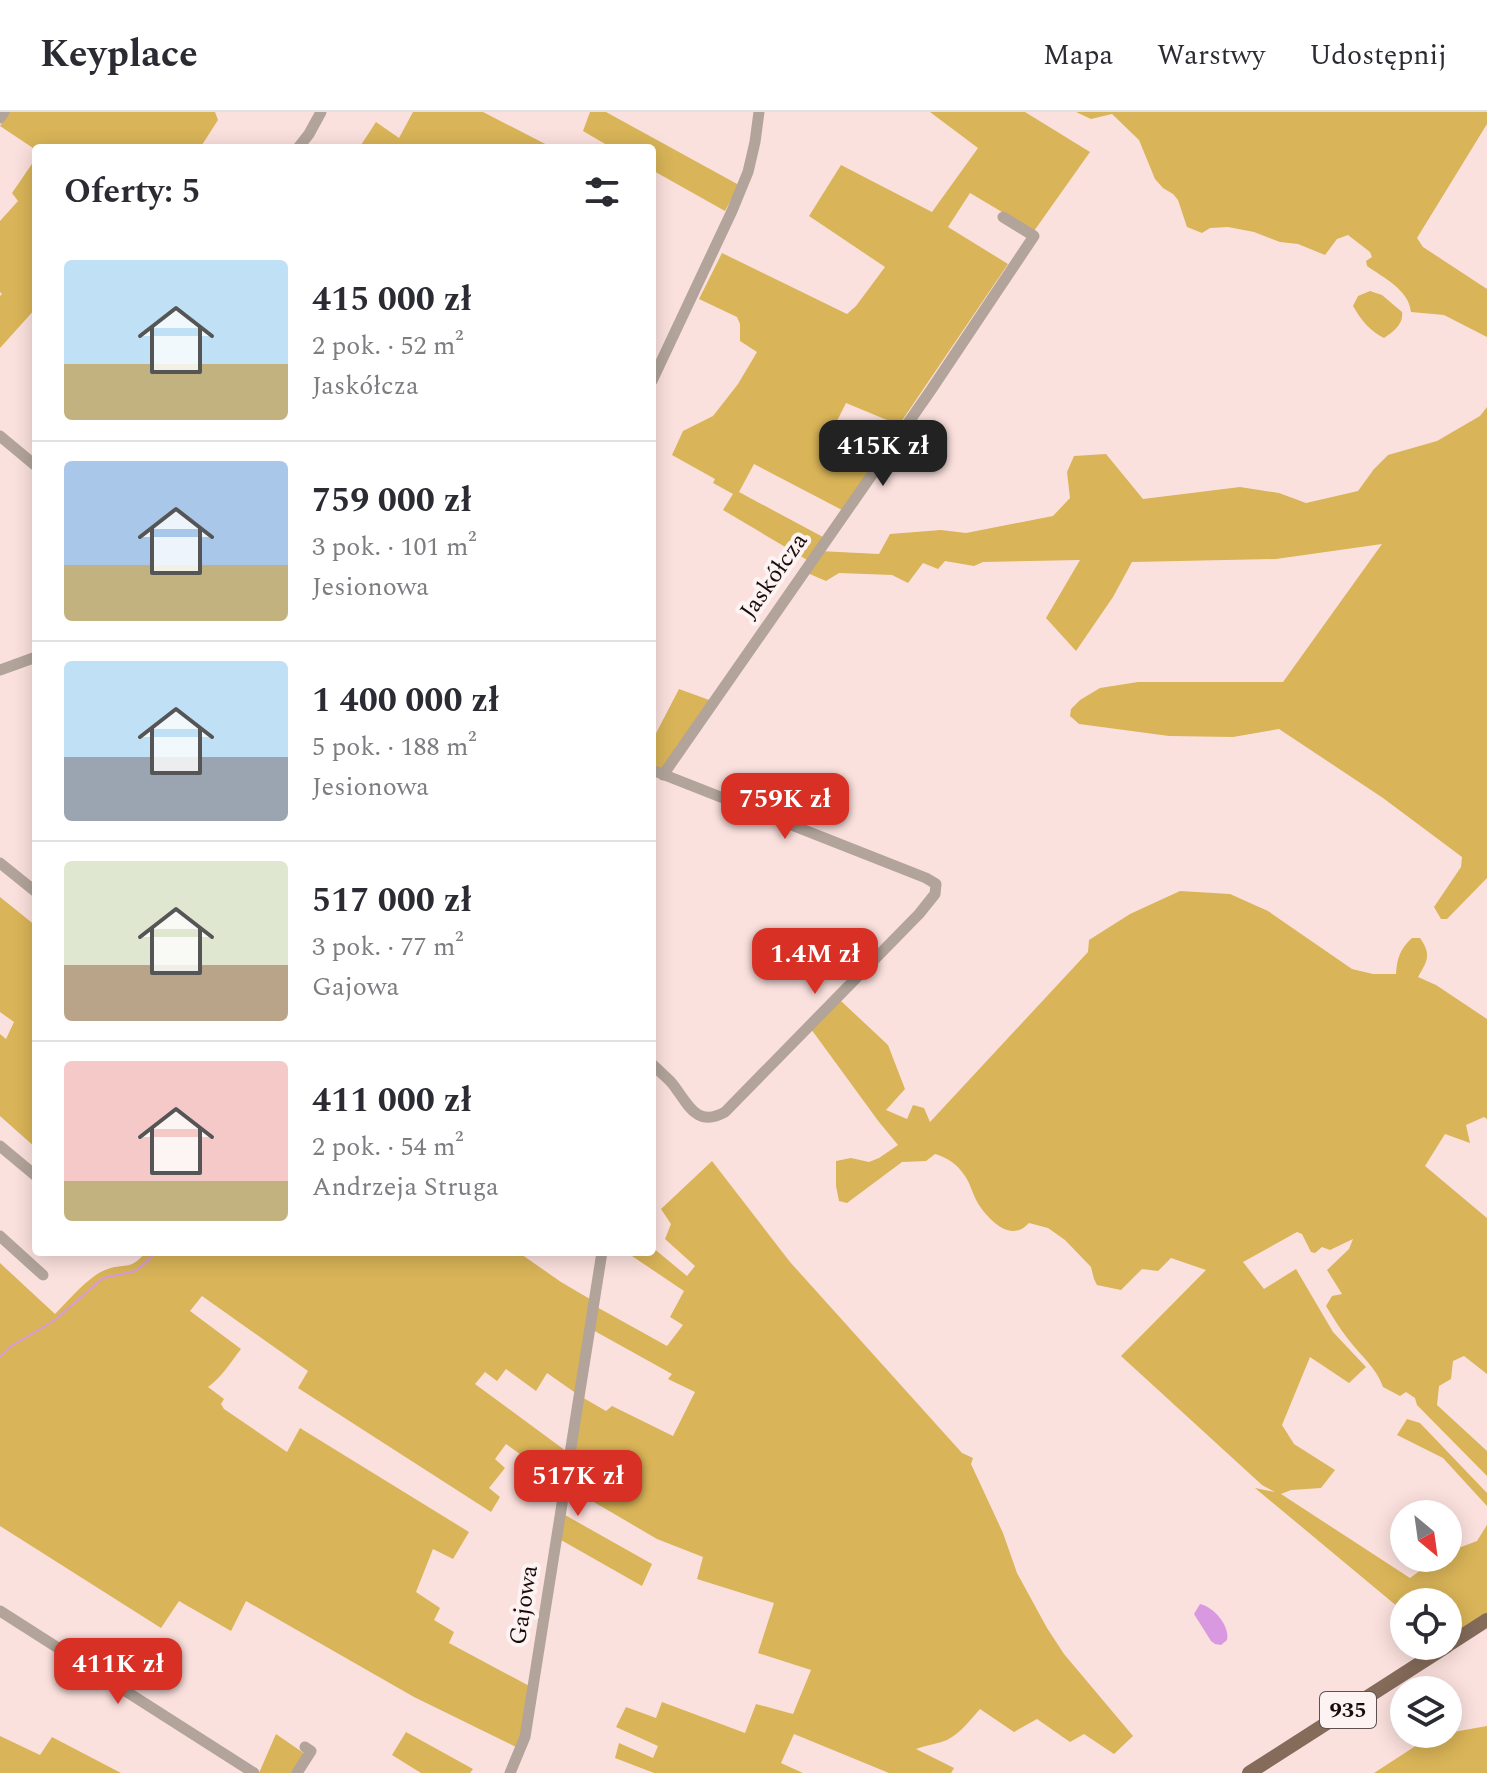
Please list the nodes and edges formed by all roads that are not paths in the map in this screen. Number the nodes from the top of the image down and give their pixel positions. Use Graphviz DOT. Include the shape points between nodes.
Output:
graph roads {
  1 [pos="4,112"];
  2 [pos="321,112"];
  3 [pos="759,112"];
  4 [pos="0,118"];
  5 [pos="301,144"];
  6 [pos="1003,217"];
  7 [pos="656,372"];
  8 [pos="0,436"];
  9 [pos="32,463"];
  10 [pos="32,658"];
  11 [pos="0,670"];
  12 [pos="660,772"];
  13 [pos="0,863"];
  14 [pos="32,889"];
  15 [pos="656,1068"];
  16 [pos="0,1146"];
  17 [pos="32,1173"];
  18 [pos="0,1236"];
  19 [pos="601,1256"];
  20 [pos="43,1275"];
  21 [pos="0,1611"];
  22 [pos="1487,1620"];
  23 [pos="1462,1636"];
  24 [pos="1425,1660"];
  25 [pos="305,1747"];
  26 [pos="254,1773"];
  27 [pos="297,1773"];
  28 [pos="510,1773"];
  29 [pos="1249,1773"];
  1 -- 4 [label="street"];
  2 -- 5 [label="street"];
  3 -- 7 [label="street" via="748,172"];
  6 -- 12 [label="street, Jaskółcza" via="1034,236"];
  8 -- 9 [label="street"];
  10 -- 11 [label="street"];
  12 -- 15 [label="street" via="926,878 936,884 936,891 725,1112 710,1118 698,1115"];
  13 -- 14 [label="street"];
  16 -- 17 [label="street"];
  18 -- 20 [label="street"];
  19 -- 28 [label="street, Gajowa" via="525,1737"];
  21 -- 26 [label="street"];
  22 -- 23 [label="main road, 935"];
  24 -- 29 [label="main road, 935"];
  25 -- 27 [label="street" via="311,1751"];
}
